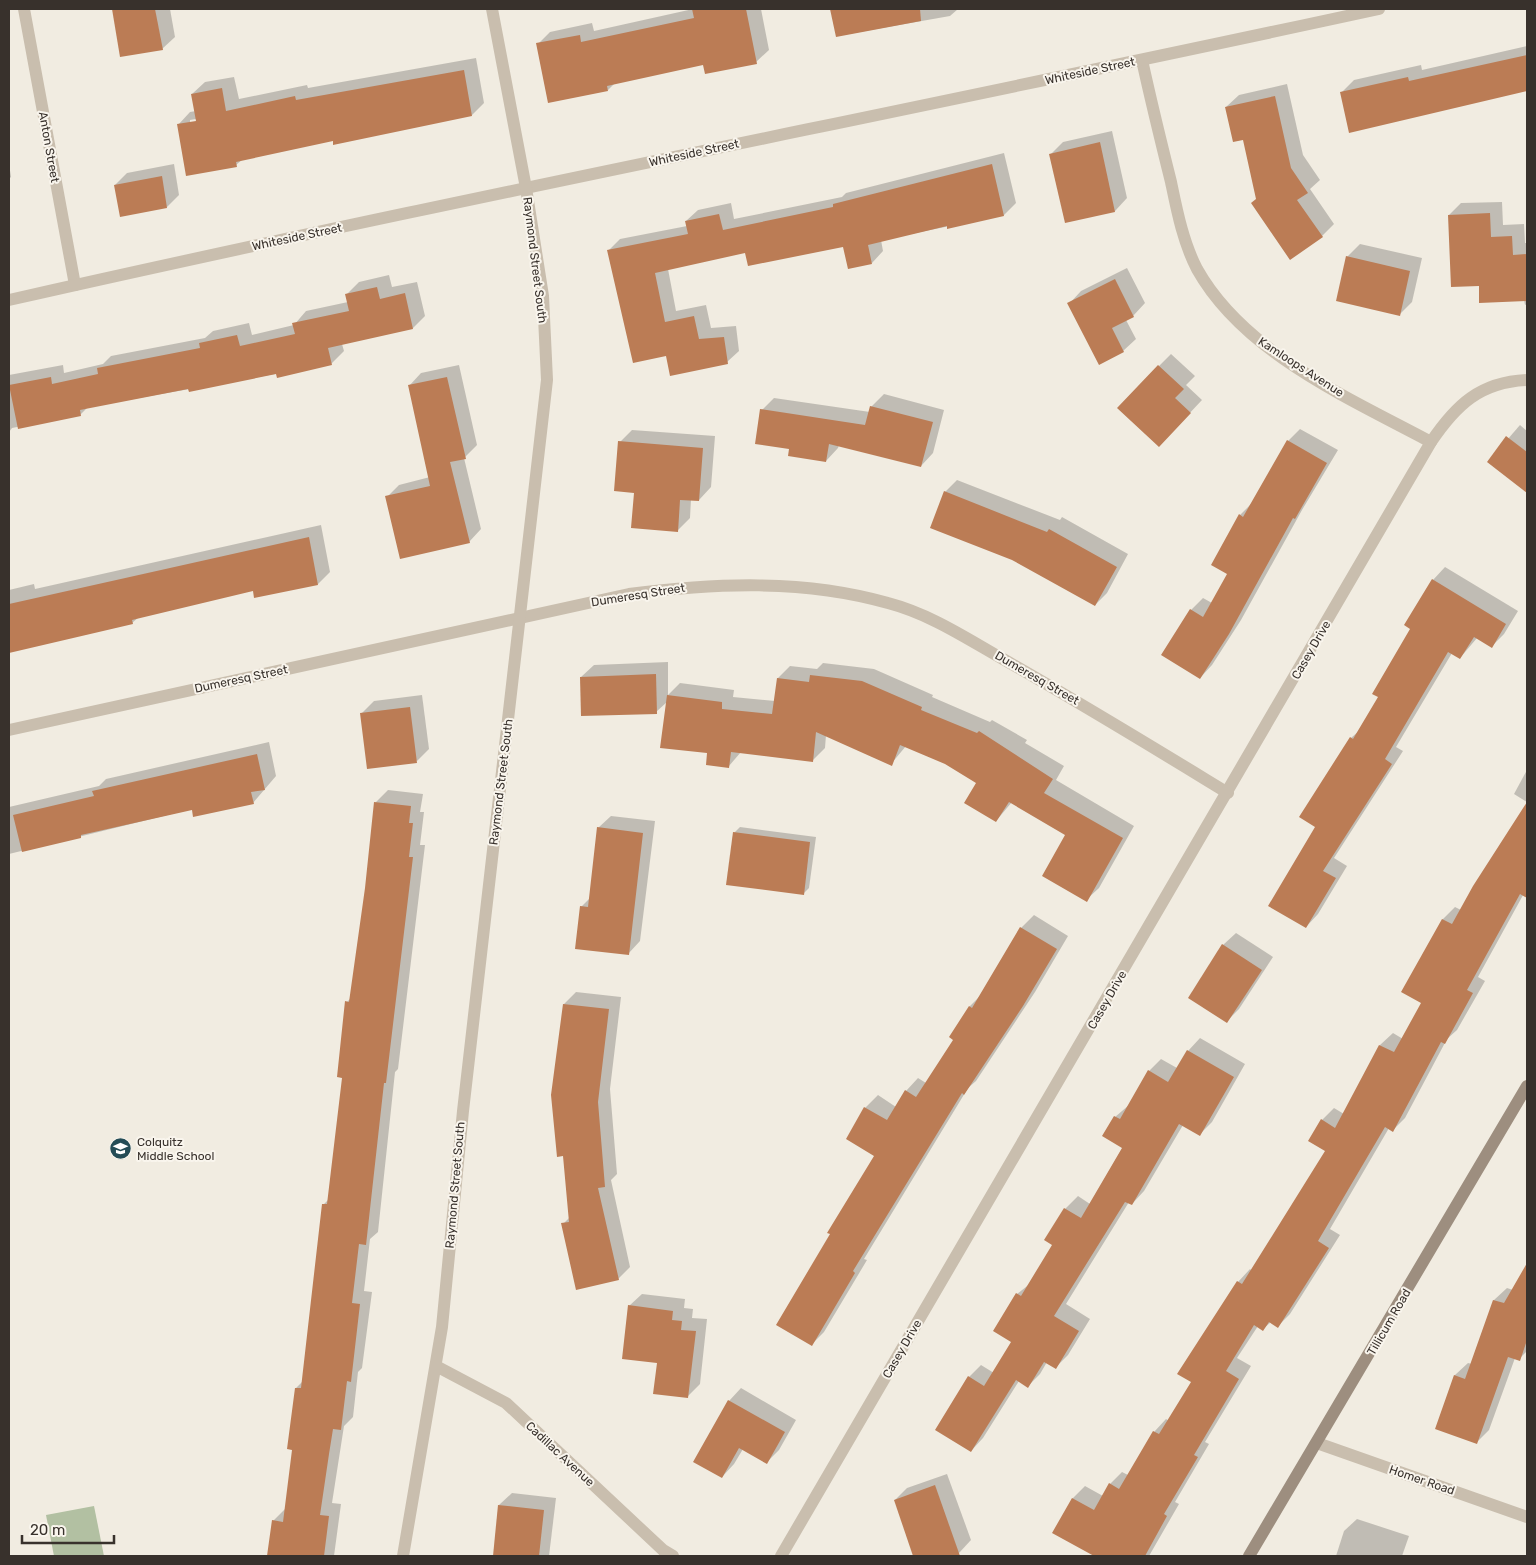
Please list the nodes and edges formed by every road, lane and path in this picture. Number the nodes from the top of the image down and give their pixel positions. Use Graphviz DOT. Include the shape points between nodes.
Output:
graph roads {
  1 [pos="24,9"];
  2 [pos="492,9"];
  3 [pos="1379,9"];
  4 [pos="1142,60"];
  5 [pos="526,188"];
  6 [pos="75,285"];
  7 [pos="9,300"];
  8 [pos="1527,380"];
  9 [pos="1431,442"];
  10 [pos="520,618"];
  11 [pos="9,730"];
  12 [pos="1228,793"];
  13 [pos="1527,1086"];
  14 [pos="436,1366"];
  15 [pos="1317,1443"];
  16 [pos="1527,1517"];
  17 [pos="403,1556"];
  18 [pos="674,1556"];
  19 [pos="781,1556"];
  20 [pos="1249,1556"];
  1 -- 6 [label="street, Anton Street"];
  2 -- 5 [label="street, Raymond Street South"];
  3 -- 4 [label="street, Whiteside Street"];
  4 -- 5 [label="street, Whiteside Street"];
  4 -- 9 [label="street, Kamloops Avenue" via="1183,236 1197,268 1225,309 1262,344 1335,390"];
  5 -- 6 [label="street, Whiteside Street"];
  5 -- 10 [label="street, Raymond Street South" via="543,296 547,380"];
  6 -- 7 [label="street, Whiteside Street"];
  8 -- 9 [label="street" via="1507,381 1470,396 1448,417"];
  9 -- 12 [label="street, Casey Drive"];
  10 -- 11 [label="street, Dumeresq Street"];
  10 -- 12 [label="street, Dumeresq Street" via="629,594 693,586 802,587 888,602 926,616 1069,696"];
  10 -- 14 [label="street, Raymond Street South" via="462,1111"];
  12 -- 19 [label="street, Casey Drive"];
  13 -- 15 [label="main road, Tillicum Road"];
  14 -- 17 [label="street, Raymond Street South"];
  14 -- 18 [label="street, Cadillac Avenue" via="506,1403 663,1550"];
  15 -- 16 [label="street, Homer Road"];
  15 -- 20 [label="main road, Tillicum Road"];
}
